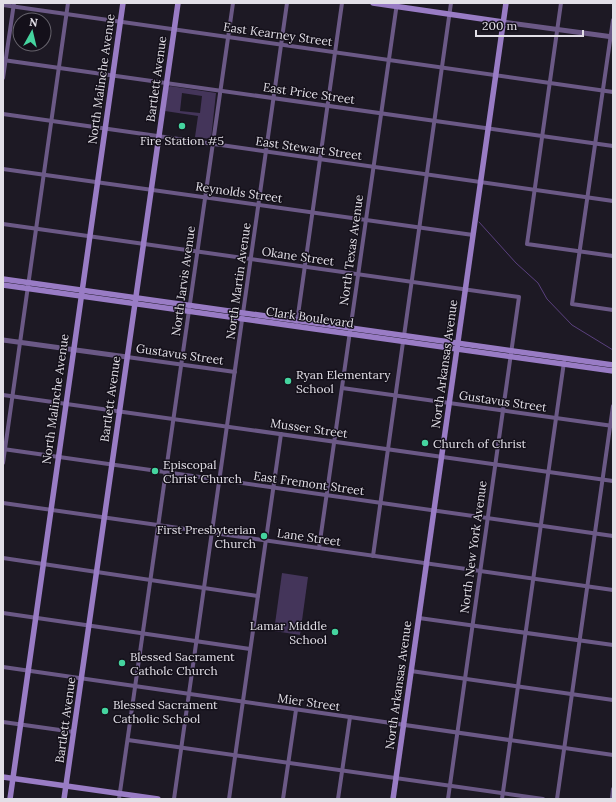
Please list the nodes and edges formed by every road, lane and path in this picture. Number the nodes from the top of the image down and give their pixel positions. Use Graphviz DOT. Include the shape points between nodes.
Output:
graph roads {
  1 [pos="68,3"];
  2 [pos="123,3"];
  3 [pos="178,3"];
  4 [pos="232,3"];
  5 [pos="287,3"];
  6 [pos="342,3"];
  7 [pos="373,3"];
  8 [pos="451,3"];
  9 [pos="506,3"];
  10 [pos="561,3"];
  11 [pos="3,5"];
  12 [pos="14,5"];
  13 [pos="396,5"];
  14 [pos="67,14"];
  15 [pos="450,14"];
  16 [pos="613,20"];
  17 [pos="120,22"];
  18 [pos="504,22"];
  19 [pos="557,29"];
  20 [pos="174,30"];
  21 [pos="228,37"];
  22 [pos="612,37"];
  23 [pos="281,45"];
  24 [pos="335,52"];
  25 [pos="4,60"];
  26 [pos="389,60"];
  27 [pos="59,68"];
  28 [pos="442,68"];
  29 [pos="113,75"];
  30 [pos="496,75"];
  31 [pos="3,78"];
  32 [pos="166,83"];
  33 [pos="549,83"];
  34 [pos="220,91"];
  35 [pos="603,91"];
  36 [pos="613,92"];
  37 [pos="274,98"];
  38 [pos="327,106"];
  39 [pos="3,114"];
  40 [pos="381,114"];
  41 [pos="52,121"];
  42 [pos="434,121"];
  43 [pos="105,129"];
  44 [pos="488,129"];
  45 [pos="159,136"];
  46 [pos="542,136"];
  47 [pos="212,144"];
  48 [pos="596,144"];
  49 [pos="613,146"];
  50 [pos="266,152"];
  51 [pos="320,159"];
  52 [pos="373,167"];
  53 [pos="3,169"];
  54 [pos="427,174"];
  55 [pos="44,175"];
  56 [pos="97,182"];
  57 [pos="481,182"];
  58 [pos="151,190"];
  59 [pos="534,190"];
  60 [pos="588,197"];
  61 [pos="205,198"];
  62 [pos="613,201"];
  63 [pos="258,205"];
  64 [pos="312,212"];
  65 [pos="366,220"];
  66 [pos="3,224"];
  67 [pos="420,227"];
  68 [pos="36,228"];
  69 [pos="473,235"];
  70 [pos="90,236"];
  71 [pos="144,244"];
  72 [pos="197,251"];
  73 [pos="580,251"];
  74 [pos="613,256"];
  75 [pos="251,259"];
  76 [pos="304,267"];
  77 [pos="358,274"];
  78 [pos="3,278"];
  79 [pos="412,282"];
  80 [pos="3,285"];
  81 [pos="28,285"];
  82 [pos="465,290"];
  83 [pos="82,293"];
  84 [pos="519,297"];
  85 [pos="135,300"];
  86 [pos="189,308"];
  87 [pos="613,310"];
  88 [pos="243,316"];
  89 [pos="296,323"];
  90 [pos="350,331"];
  91 [pos="404,339"];
  92 [pos="3,340"];
  93 [pos="20,342"];
  94 [pos="457,346"];
  95 [pos="74,350"];
  96 [pos="511,354"];
  97 [pos="128,357"];
  98 [pos="564,361"];
  99 [pos="181,365"];
  100 [pos="613,365"];
  101 [pos="235,372"];
  102 [pos="613,372"];
  103 [pos="342,388"];
  104 [pos="3,395"];
  105 [pos="395,395"];
  106 [pos="13,396"];
  107 [pos="449,403"];
  108 [pos="66,404"];
  109 [pos="613,406"];
  110 [pos="503,411"];
  111 [pos="120,412"];
  112 [pos="556,418"];
  113 [pos="173,419"];
  114 [pos="612,426"];
  115 [pos="227,427"];
  116 [pos="280,434"];
  117 [pos="334,442"];
  118 [pos="388,449"];
  119 [pos="4,450"];
  120 [pos="441,457"];
  121 [pos="58,458"];
  122 [pos="3,463"];
  123 [pos="495,464"];
  124 [pos="112,465"];
  125 [pos="549,472"];
  126 [pos="166,473"];
  127 [pos="219,480"];
  128 [pos="602,480"];
  129 [pos="613,481"];
  130 [pos="273,488"];
  131 [pos="326,496"];
  132 [pos="3,503"];
  133 [pos="380,503"];
  134 [pos="51,510"];
  135 [pos="434,511"];
  136 [pos="105,517"];
  137 [pos="488,518"];
  138 [pos="158,525"];
  139 [pos="541,526"];
  140 [pos="212,533"];
  141 [pos="595,534"];
  142 [pos="613,536"];
  143 [pos="265,540"];
  144 [pos="319,548"];
  145 [pos="373,556"];
  146 [pos="3,558"];
  147 [pos="43,564"];
  148 [pos="426,564"];
  149 [pos="480,571"];
  150 [pos="97,572"];
  151 [pos="534,579"];
  152 [pos="150,581"];
  153 [pos="587,587"];
  154 [pos="205,589"];
  155 [pos="613,590"];
  156 [pos="258,596"];
  157 [pos="3,613"];
  158 [pos="36,618"];
  159 [pos="418,618"];
  160 [pos="89,625"];
  161 [pos="472,625"];
  162 [pos="526,633"];
  163 [pos="143,634"];
  164 [pos="580,640"];
  165 [pos="197,641"];
  166 [pos="613,645"];
  167 [pos="250,649"];
  168 [pos="3,667"];
  169 [pos="28,671"];
  170 [pos="411,671"];
  171 [pos="82,678"];
  172 [pos="465,679"];
  173 [pos="518,686"];
  174 [pos="135,687"];
  175 [pos="572,694"];
  176 [pos="190,695"];
  177 [pos="613,700"];
  178 [pos="242,702"];
  179 [pos="296,710"];
  180 [pos="350,717"];
  181 [pos="3,722"];
  182 [pos="20,725"];
  183 [pos="403,725"];
  184 [pos="74,732"];
  185 [pos="457,732"];
  186 [pos="128,740"];
  187 [pos="511,740"];
  188 [pos="182,748"];
  189 [pos="564,748"];
  190 [pos="613,754"];
  191 [pos="235,755"];
  192 [pos="288,763"];
  193 [pos="342,770"];
  194 [pos="3,777"];
  195 [pos="13,778"];
  196 [pos="396,778"];
  197 [pos="66,786"];
  198 [pos="449,786"];
  199 [pos="613,789"];
  200 [pos="503,793"];
  201 [pos="120,796"];
  202 [pos="10,799"];
  203 [pos="64,799"];
  204 [pos="158,799"];
  205 [pos="174,799"];
  206 [pos="229,799"];
  207 [pos="283,799"];
  208 [pos="338,799"];
  209 [pos="393,799"];
  210 [pos="448,799"];
  211 [pos="502,799"];
  212 [pos="543,799"];
  213 [pos="557,799"];
  214 [pos="612,799"];
  1 -- 14 [label="street"];
  2 -- 17 [label="main road, North Malinche Avenue"];
  3 -- 20 [label="main road, Bartlett Avenue"];
  4 -- 21 [label="street, North Jarvis Avenue"];
  5 -- 23 [label="street, North Martin Avenue"];
  6 -- 24 [label="street"];
  7 -- 13 [label="main road"];
  8 -- 15 [label="street"];
  9 -- 18 [label="main road, North Arkansas Avenue"];
  10 -- 19 [label="street"];
  11 -- 12 [label="street, East Kearney Street"];
  12 -- 14 [label="street, East Kearney Street"];
  12 -- 25 [label="street"];
  13 -- 15 [label="main road"];
  13 -- 26 [label="street, North Texas Avenue"];
  14 -- 17 [label="street, East Kearney Street"];
  14 -- 27 [label="street"];
  15 -- 18 [label="main road"];
  15 -- 28 [label="street"];
  16 -- 22 [label="street"];
  17 -- 20 [label="street, East Kearney Street"];
  17 -- 29 [label="main road, North Malinche Avenue"];
  18 -- 19 [label="street"];
  18 -- 30 [label="main road, North Arkansas Avenue"];
  19 -- 22 [label="street"];
  19 -- 33 [label="street"];
  20 -- 21 [label="street, East Kearney Street"];
  20 -- 32 [label="main road, Bartlett Avenue"];
  21 -- 23 [label="street, East Kearney Street"];
  21 -- 34 [label="street, North Jarvis Avenue"];
  22 -- 35 [label="street"];
  23 -- 24 [label="street, East Kearney Street"];
  23 -- 37 [label="street, North Martin Avenue"];
  24 -- 26 [label="street, East Kearney Street"];
  24 -- 38 [label="street"];
  25 -- 27 [label="street, East Price Street"];
  25 -- 31 [label="street"];
  26 -- 28 [label="street, East Kearney Street"];
  26 -- 40 [label="street, North Texas Avenue"];
  27 -- 29 [label="street, East Price Street"];
  27 -- 41 [label="street"];
  28 -- 30 [label="street, East Kearney Street"];
  28 -- 42 [label="street"];
  29 -- 32 [label="street, East Price Street"];
  29 -- 43 [label="main road, North Malinche Avenue"];
  30 -- 33 [label="street, East Kearney Street"];
  30 -- 44 [label="main road, North Arkansas Avenue"];
  32 -- 34 [label="street, East Price Street"];
  32 -- 45 [label="main road, Bartlett Avenue"];
  33 -- 35 [label="street, East Kearney Street"];
  33 -- 46 [label="street"];
  34 -- 37 [label="street, East Price Street"];
  34 -- 47 [label="street, North Jarvis Avenue"];
  35 -- 36 [label="street, East Kearney Street"];
  35 -- 48 [label="street"];
  37 -- 38 [label="street, East Price Street"];
  37 -- 50 [label="street, North Martin Avenue"];
  38 -- 40 [label="street, East Price Street"];
  38 -- 51 [label="street"];
  39 -- 41 [label="street, East Stewart Street"];
  40 -- 42 [label="street, East Price Street"];
  40 -- 52 [label="street, North Texas Avenue"];
  41 -- 43 [label="street, East Stewart Street"];
  41 -- 55 [label="street"];
  42 -- 44 [label="street, East Price Street"];
  42 -- 54 [label="street"];
  43 -- 45 [label="street, East Stewart Street"];
  43 -- 56 [label="main road, North Malinche Avenue"];
  44 -- 46 [label="street, East Price Street"];
  44 -- 57 [label="main road, North Arkansas Avenue"];
  45 -- 47 [label="street, East Stewart Street"];
  45 -- 58 [label="main road, Bartlett Avenue"];
  46 -- 48 [label="street, East Price Street"];
  46 -- 59 [label="street"];
  47 -- 50 [label="street, East Stewart Street"];
  47 -- 61 [label="street, North Jarvis Avenue"];
  48 -- 49 [label="street, East Price Street"];
  48 -- 60 [label="street"];
  50 -- 51 [label="street, East Stewart Street"];
  50 -- 63 [label="street, North Martin Avenue"];
  51 -- 52 [label="street, East Stewart Street"];
  51 -- 64 [label="street"];
  52 -- 54 [label="street, East Stewart Street"];
  52 -- 65 [label="street, North Texas Avenue"];
  53 -- 55 [label="street, Reynolds Street"];
  54 -- 57 [label="street, East Stewart Street"];
  54 -- 67 [label="street"];
  55 -- 56 [label="street, Reynolds Street"];
  55 -- 68 [label="street"];
  56 -- 58 [label="street, Reynolds Street"];
  56 -- 70 [label="main road, North Malinche Avenue"];
  57 -- 59 [label="street, East Stewart Street"];
  57 -- 69 [label="main road, North Arkansas Avenue"];
  58 -- 61 [label="street, Reynolds Street"];
  58 -- 71 [label="main road, Bartlett Avenue"];
  59 -- 60 [label="street, East Stewart Street"];
  59 -- 73 [label="street" via="527,244"];
  60 -- 62 [label="street, East Stewart Street"];
  60 -- 73 [label="street"];
  61 -- 63 [label="street, Reynolds Street"];
  61 -- 72 [label="street, North Jarvis Avenue"];
  63 -- 64 [label="street, Reynolds Street"];
  63 -- 75 [label="street, North Martin Avenue"];
  64 -- 65 [label="street, Reynolds Street"];
  64 -- 76 [label="street"];
  65 -- 67 [label="street, Reynolds Street"];
  65 -- 77 [label="street, North Texas Avenue"];
  66 -- 68 [label="street, Okane Street"];
  67 -- 69 [label="street, Reynolds Street"];
  67 -- 79 [label="street"];
  68 -- 70 [label="street, Okane Street"];
  68 -- 81 [label="street"];
  69 -- 82 [label="main road, North Arkansas Avenue"];
  70 -- 71 [label="street, Okane Street"];
  70 -- 83 [label="main road, North Malinche Avenue"];
  71 -- 72 [label="street, Okane Street"];
  71 -- 85 [label="main road, Bartlett Avenue"];
  72 -- 75 [label="street, Okane Street"];
  72 -- 86 [label="street, North Jarvis Avenue"];
  73 -- 74 [label="street"];
  73 -- 87 [label="street" via="572,304"];
  75 -- 76 [label="street, Okane Street"];
  75 -- 88 [label="street, North Martin Avenue"];
  76 -- 77 [label="street, Okane Street"];
  76 -- 89 [label="street"];
  77 -- 79 [label="street, Okane Street"];
  77 -- 90 [label="street, North Texas Avenue"];
  78 -- 81 [label="main road, Clark Boulevard"];
  79 -- 82 [label="street, Okane Street"];
  79 -- 91 [label="street"];
  80 -- 81 [label="main road, Clark Boulevard"];
  81 -- 83 [label="main road, Clark Boulevard"];
  81 -- 93 [label="street"];
  82 -- 84 [label="street, Okane Street"];
  82 -- 94 [label="main road, North Arkansas Avenue"];
  83 -- 85 [label="main road, Clark Boulevard"];
  83 -- 95 [label="main road, North Malinche Avenue"];
  84 -- 96 [label="street, North New York Avenue"];
  85 -- 86 [label="main road, Clark Boulevard"];
  85 -- 97 [label="main road, Bartlett Avenue"];
  86 -- 88 [label="main road, Clark Boulevard"];
  86 -- 99 [label="street, North Jarvis Avenue"];
  88 -- 89 [label="main road, Clark Boulevard"];
  88 -- 101 [label="street, North Martin Avenue"];
  89 -- 90 [label="main road, Clark Boulevard"];
  90 -- 91 [label="main road, Clark Boulevard"];
  90 -- 103 [label="street, North Texas Avenue"];
  91 -- 94 [label="main road, Clark Boulevard"];
  91 -- 105 [label="street"];
  92 -- 93 [label="street, Gustavus Street"];
  93 -- 95 [label="street, Gustavus Street"];
  93 -- 106 [label="street"];
  94 -- 96 [label="main road, Clark Boulevard"];
  94 -- 107 [label="main road, North Arkansas Avenue"];
  95 -- 97 [label="street, Gustavus Street"];
  95 -- 108 [label="main road, North Malinche Avenue"];
  96 -- 98 [label="main road, Clark Boulevard"];
  96 -- 110 [label="street, North New York Avenue"];
  97 -- 99 [label="street, Gustavus Street"];
  97 -- 111 [label="main road, Bartlett Avenue"];
  98 -- 100 [label="main road, Clark Boulevard"];
  98 -- 102 [label="main road, Clark Boulevard"];
  98 -- 112 [label="street"];
  99 -- 101 [label="street, Gustavus Street"];
  99 -- 113 [label="street, North Jarvis Avenue"];
  101 -- 115 [label="street, North Martin Avenue"];
  103 -- 105 [label="street, Gustavus Street"];
  103 -- 117 [label="street, North Texas Avenue"];
  104 -- 106 [label="street, Musser Street"];
  105 -- 107 [label="street, Gustavus Street"];
  105 -- 118 [label="street"];
  106 -- 108 [label="street, Musser Street"];
  106 -- 119 [label="street"];
  107 -- 110 [label="street, Gustavus Street"];
  107 -- 120 [label="main road, North Arkansas Avenue"];
  108 -- 111 [label="street, Musser Street"];
  108 -- 121 [label="main road, North Malinche Avenue"];
  109 -- 114 [label="street"];
  110 -- 112 [label="street, Gustavus Street"];
  110 -- 123 [label="street, North New York Avenue"];
  111 -- 113 [label="street, Musser Street"];
  111 -- 124 [label="main road, Bartlett Avenue"];
  112 -- 114 [label="street, Gustavus Street"];
  112 -- 125 [label="street"];
  113 -- 115 [label="street, Musser Street"];
  113 -- 126 [label="street, North Jarvis Avenue"];
  114 -- 128 [label="street"];
  115 -- 116 [label="street, Musser Street"];
  115 -- 127 [label="street, North Martin Avenue"];
  116 -- 117 [label="street, Musser Street"];
  116 -- 130 [label="street"];
  117 -- 118 [label="street, Musser Street"];
  117 -- 131 [label="street, North Texas Avenue"];
  118 -- 120 [label="street, Musser Street"];
  118 -- 133 [label="street"];
  119 -- 121 [label="street, East Fremont Street"];
  119 -- 122 [label="street"];
  120 -- 123 [label="street, Musser Street"];
  120 -- 135 [label="main road, North Arkansas Avenue"];
  121 -- 124 [label="street, East Fremont Street"];
  121 -- 134 [label="main road, North Malinche Avenue"];
  123 -- 125 [label="street, Musser Street"];
  123 -- 137 [label="street, North New York Avenue"];
  124 -- 126 [label="street, East Fremont Street"];
  124 -- 136 [label="main road, Bartlett Avenue"];
  125 -- 128 [label="street, Musser Street"];
  125 -- 139 [label="street"];
  126 -- 127 [label="street, East Fremont Street"];
  126 -- 138 [label="street, North Jarvis Avenue"];
  127 -- 130 [label="street, East Fremont Street"];
  127 -- 140 [label="street, North Martin Avenue"];
  128 -- 129 [label="street, Musser Street"];
  128 -- 141 [label="street"];
  130 -- 131 [label="street, East Fremont Street"];
  130 -- 143 [label="street"];
  131 -- 133 [label="street, East Fremont Street"];
  131 -- 144 [label="street, North Texas Avenue"];
  132 -- 134 [label="street, Lane Street"];
  133 -- 135 [label="street, East Fremont Street"];
  133 -- 145 [label="street"];
  134 -- 136 [label="street, Lane Street"];
  134 -- 147 [label="main road, North Malinche Avenue"];
  135 -- 137 [label="street, East Fremont Street"];
  135 -- 148 [label="main road, North Arkansas Avenue"];
  136 -- 138 [label="street, Lane Street"];
  136 -- 150 [label="main road, Bartlett Avenue"];
  137 -- 139 [label="street, East Fremont Street"];
  137 -- 149 [label="street, North New York Avenue"];
  138 -- 140 [label="street, Lane Street"];
  138 -- 152 [label="street, North Jarvis Avenue"];
  139 -- 141 [label="street, East Fremont Street"];
  139 -- 151 [label="street"];
  140 -- 143 [label="street, Lane Street"];
  140 -- 154 [label="street, North Martin Avenue"];
  141 -- 142 [label="street, East Fremont Street"];
  141 -- 153 [label="street"];
  143 -- 144 [label="street, Lane Street"];
  143 -- 156 [label="street"];
  144 -- 145 [label="street, Lane Street"];
  145 -- 148 [label="street, Lane Street"];
  146 -- 147 [label="street"];
  147 -- 150 [label="street"];
  147 -- 158 [label="main road, North Malinche Avenue"];
  148 -- 149 [label="street, Lane Street"];
  148 -- 159 [label="main road, North Arkansas Avenue"];
  149 -- 151 [label="street, Lane Street"];
  149 -- 161 [label="street, North New York Avenue"];
  150 -- 152 [label="street"];
  150 -- 160 [label="main road, Bartlett Avenue"];
  151 -- 153 [label="street, Lane Street"];
  151 -- 162 [label="street"];
  152 -- 154 [label="street"];
  152 -- 163 [label="street, North Jarvis Avenue"];
  153 -- 155 [label="street, Lane Street"];
  153 -- 164 [label="street"];
  154 -- 156 [label="street"];
  154 -- 165 [label="street, North Martin Avenue"];
  156 -- 167 [label="street"];
  157 -- 158 [label="street"];
  158 -- 160 [label="street"];
  158 -- 169 [label="main road, North Malinche Avenue"];
  159 -- 161 [label="street"];
  159 -- 170 [label="main road, North Arkansas Avenue"];
  160 -- 163 [label="street"];
  160 -- 171 [label="main road, Bartlett Avenue"];
  161 -- 162 [label="street"];
  161 -- 172 [label="street, North New York Avenue"];
  162 -- 164 [label="street"];
  162 -- 173 [label="street"];
  163 -- 165 [label="street"];
  163 -- 174 [label="street, North Jarvis Avenue"];
  164 -- 166 [label="street"];
  164 -- 175 [label="street"];
  165 -- 167 [label="street"];
  165 -- 176 [label="street, North Martin Avenue"];
  167 -- 178 [label="street"];
  168 -- 169 [label="street, Mier Street"];
  169 -- 171 [label="street, Mier Street"];
  169 -- 182 [label="main road, North Malinche Avenue"];
  170 -- 172 [label="street"];
  170 -- 183 [label="main road, North Arkansas Avenue"];
  171 -- 174 [label="street, Mier Street"];
  171 -- 184 [label="main road, Bartlett Avenue"];
  172 -- 173 [label="street"];
  172 -- 185 [label="street, North New York Avenue"];
  173 -- 175 [label="street"];
  173 -- 187 [label="street"];
  174 -- 176 [label="street, Mier Street"];
  174 -- 186 [label="street, North Jarvis Avenue"];
  175 -- 177 [label="street"];
  175 -- 189 [label="street"];
  176 -- 178 [label="street, Mier Street"];
  176 -- 188 [label="street, North Martin Avenue"];
  178 -- 179 [label="street, Mier Street"];
  178 -- 191 [label="street"];
  179 -- 180 [label="street, Mier Street"];
  179 -- 192 [label="street"];
  180 -- 183 [label="street, Mier Street"];
  180 -- 193 [label="street"];
  181 -- 182 [label="street"];
  182 -- 184 [label="street"];
  182 -- 195 [label="main road, North Malinche Avenue"];
  183 -- 185 [label="street, Mier Street"];
  183 -- 196 [label="main road, North Arkansas Avenue"];
  184 -- 197 [label="main road, Bartlett Avenue"];
  185 -- 187 [label="street, Mier Street"];
  185 -- 198 [label="street, North New York Avenue"];
  186 -- 188 [label="street"];
  186 -- 201 [label="street, North Jarvis Avenue"];
  187 -- 189 [label="street, Mier Street"];
  187 -- 200 [label="street"];
  188 -- 191 [label="street"];
  188 -- 205 [label="street, North Martin Avenue"];
  189 -- 190 [label="street, Mier Street"];
  189 -- 213 [label="street"];
  191 -- 192 [label="street"];
  191 -- 206 [label="street"];
  192 -- 193 [label="street"];
  192 -- 207 [label="street"];
  193 -- 196 [label="street"];
  193 -- 208 [label="street"];
  194 -- 195 [label="main road"];
  195 -- 197 [label="main road"];
  195 -- 202 [label="main road, North Malinche Avenue"];
  196 -- 198 [label="street"];
  196 -- 209 [label="main road, North Arkansas Avenue"];
  197 -- 201 [label="main road"];
  197 -- 203 [label="main road, Bartlett Avenue"];
  198 -- 200 [label="street"];
  198 -- 210 [label="street, North New York Avenue"];
  199 -- 214 [label="street"];
  200 -- 211 [label="street"];
  200 -- 212 [label="street"];
  201 -- 204 [label="main road"];
}
